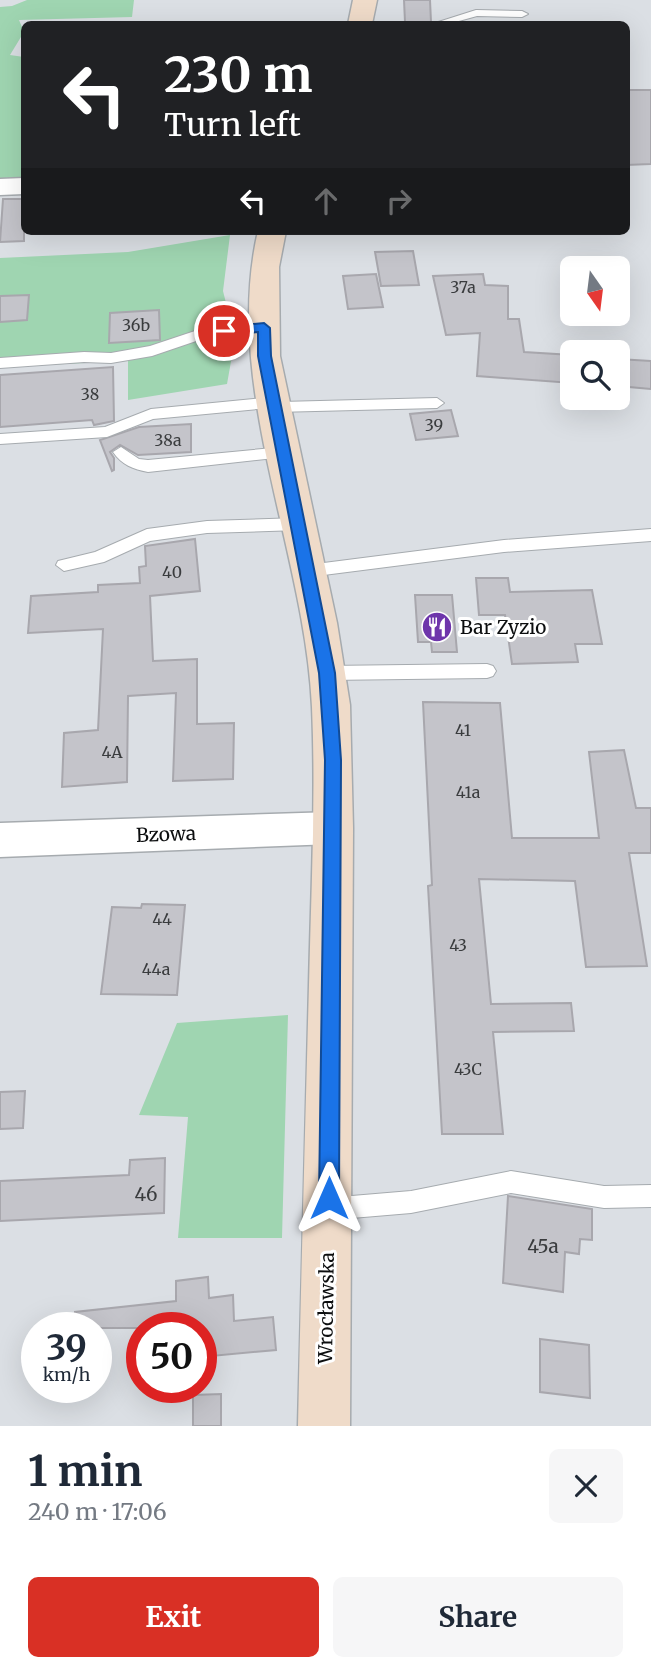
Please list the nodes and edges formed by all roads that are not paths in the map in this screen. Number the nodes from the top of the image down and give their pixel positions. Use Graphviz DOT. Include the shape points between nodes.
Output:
graph roads {
  1 [pos="365,0"];
  2 [pos="485,0"];
  3 [pos="488,13"];
  4 [pos="522,14"];
  5 [pos="361,21"];
  6 [pos="448,21"];
  7 [pos="21,186"];
  8 [pos="0,187"];
  9 [pos="271,235"];
  10 [pos="264,328"];
  11 [pos="0,363"];
  12 [pos="437,403"];
  13 [pos="274,405"];
  14 [pos="0,439"];
  15 [pos="121,452"];
  16 [pos="284,452"];
  17 [pos="299,524"];
  18 [pos="651,536"];
  19 [pos="64,565"];
  20 [pos="308,570"];
  21 [pos="487,671"];
  22 [pos="327,673"];
  23 [pos="333,828"];
  24 [pos="0,840"];
  25 [pos="651,1196"];
  26 [pos="328,1209"];
  27 [pos="324,1426"];
  1 -- 5 [label="main road"];
  2 -- 3 [label="lane"];
  3 -- 4 [label="lane"];
  3 -- 6 [label="lane"];
  7 -- 8 [label="street"];
  9 -- 10 [label="main road, Wrocławska" via="264,267"];
  10 -- 11 [label="lane" via="201,334 152,351 111,358"];
  10 -- 13 [label="main road, Wrocławska" via="264,356"];
  12 -- 13 [label="lane"];
  13 -- 14 [label="lane" via="151,414 107,432"];
  13 -- 16 [label="main road, Wrocławska"];
  15 -- 16 [label="lane" via="135,464 148,466"];
  16 -- 17 [label="main road, Wrocławska"];
  17 -- 19 [label="lane" via="207,527 147,535 98,558"];
  17 -- 20 [label="main road, Wrocławska"];
  18 -- 20 [label="lane" via="504,545"];
  20 -- 22 [label="main road, Wrocławska"];
  21 -- 22 [label="lane"];
  22 -- 23 [label="main road, Wrocławska"];
  23 -- 24 [label="street, Bzowa"];
  23 -- 26 [label="main road, Wrocławska"];
  25 -- 26 [label="lane" via="604,1197 512,1182 411,1202"];
  26 -- 27 [label="main road, Wrocławska"];
}
